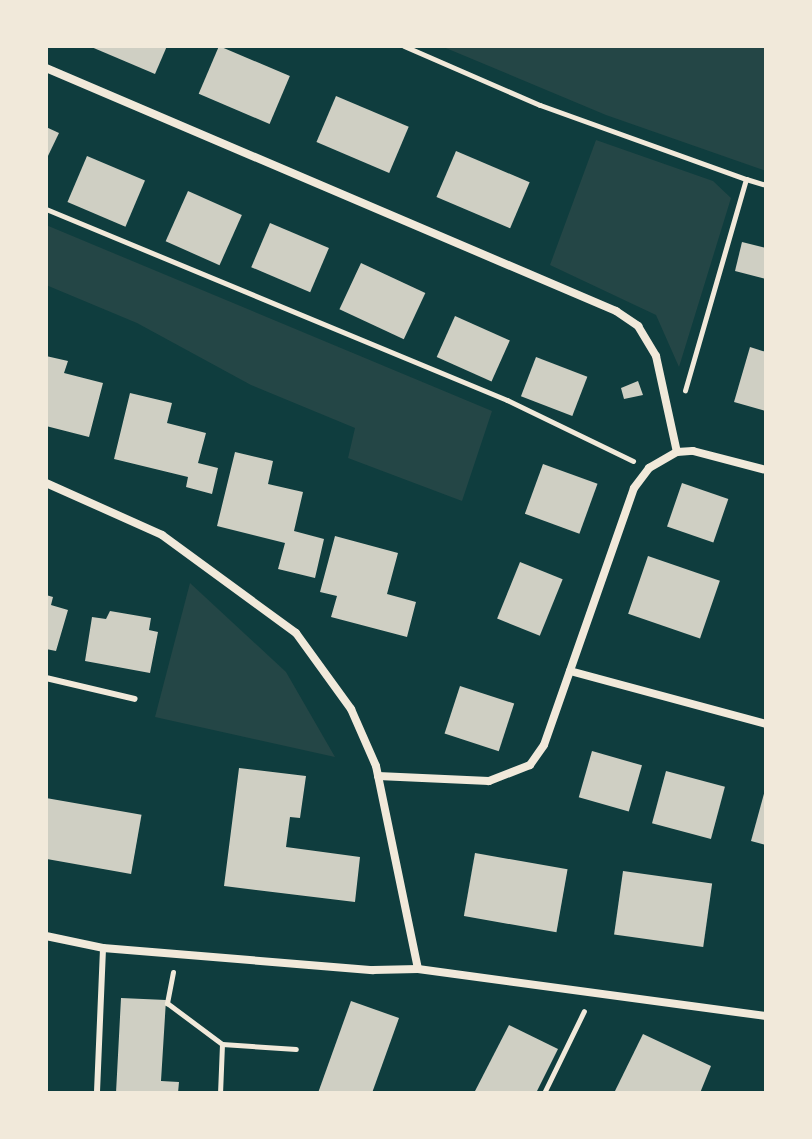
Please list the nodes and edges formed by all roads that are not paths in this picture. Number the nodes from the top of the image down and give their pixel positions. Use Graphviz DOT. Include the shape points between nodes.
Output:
graph roads {
  1 [pos="46,68"];
  2 [pos="677,452"];
  3 [pos="766,470"];
  4 [pos="46,483"];
  5 [pos="570,671"];
  6 [pos="46,678"];
  7 [pos="135,699"];
  8 [pos="766,724"];
  9 [pos="378,776"];
  10 [pos="46,936"];
  11 [pos="103,948"];
  12 [pos="418,969"];
  13 [pos="766,1016"];
  14 [pos="97,1092"];
  1 -- 2 [label="street" via="616,311 638,326 656,356"];
  2 -- 3 [label="street" via="693,451"];
  2 -- 5 [label="street" via="649,468 634,488"];
  4 -- 9 [label="street" via="162,535 283,621 351,709"];
  5 -- 8 [label="street"];
  5 -- 9 [label="street" via="544,745 530,765 489,781"];
  6 -- 7 [label="lane"];
  9 -- 12 [label="street"];
  10 -- 11 [label="street"];
  11 -- 12 [label="street"];
  11 -- 14 [label="lane"];
  12 -- 13 [label="street"];
}
